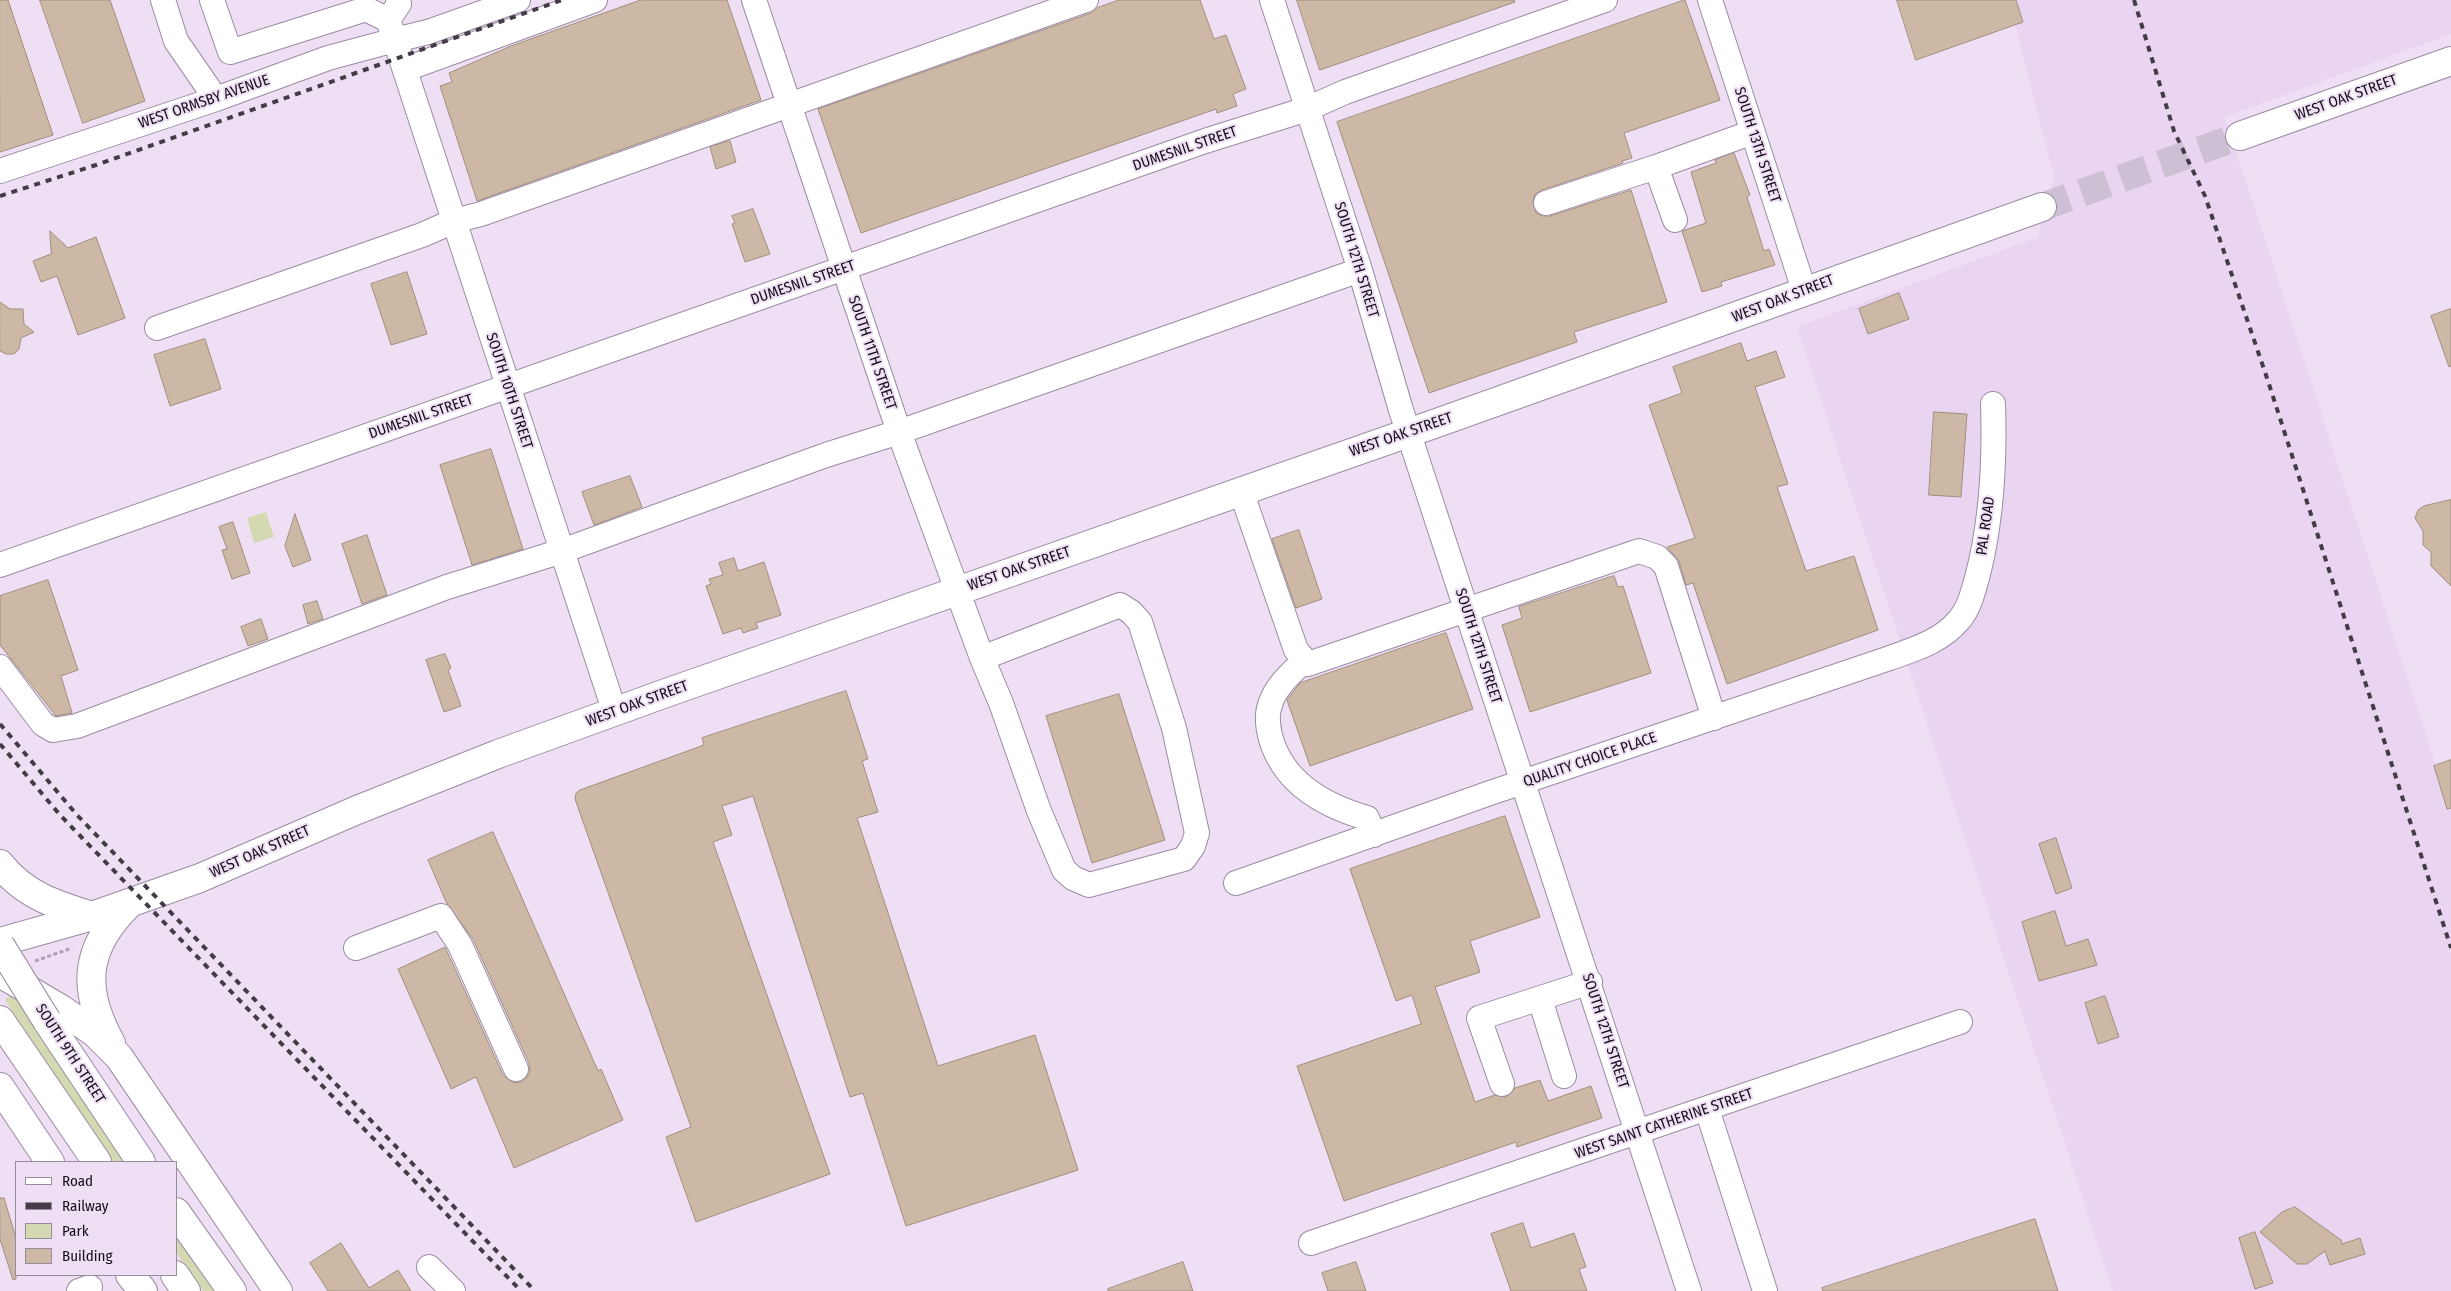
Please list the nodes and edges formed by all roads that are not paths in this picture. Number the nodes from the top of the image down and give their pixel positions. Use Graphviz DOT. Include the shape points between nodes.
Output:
graph roads {
  1 [pos="163,0"];
  2 [pos="212,0"];
  3 [pos="518,0"];
  4 [pos="595,0"];
  5 [pos="754,0"];
  6 [pos="1086,0"];
  7 [pos="1272,0"];
  8 [pos="1605,0"];
  9 [pos="1710,0"];
  10 [pos="364,5"];
  11 [pos="394,20"];
  12 [pos="2451,60"];
  13 [pos="406,69"];
  14 [pos="216,99"];
  15 [pos="788,106"];
  16 [pos="1307,109"];
  17 [pos="1753,132"];
  18 [pos="2240,136"];
  19 [pos="1656,167"];
  20 [pos="7,169"];
  21 [pos="1546,203"];
  22 [pos="2042,207"];
  23 [pos="1675,220"];
  24 [pos="454,221"];
  25 [pos="843,269"];
  26 [pos="1360,270"];
  27 [pos="1804,290"];
  28 [pos="157,328"];
  29 [pos="507,386"];
  30 [pos="1993,404"];
  31 [pos="899,432"];
  32 [pos="1408,433"];
  33 [pos="1241,491"];
  34 [pos="562,551"];
  35 [pos="0,565"];
  36 [pos="956,591"];
  37 [pos="1466,610"];
  38 [pos="1942,635"];
  39 [pos="982,658"];
  40 [pos="1305,660"];
  41 [pos="0,667"];
  42 [pos="614,713"];
  43 [pos="1714,718"];
  44 [pos="1523,783"];
  45 [pos="1374,835"];
  46 [pos="0,864"];
  47 [pos="1236,883"];
  48 [pos="133,900"];
  49 [pos="92,916"];
  50 [pos="0,943"];
  51 [pos="356,948"];
  52 [pos="0,973"];
  53 [pos="1590,982"];
  54 [pos="1540,999"];
  55 [pos="0,1020"];
  56 [pos="1960,1022"];
  57 [pos="118,1057"];
  58 [pos="516,1069"];
  59 [pos="1564,1076"];
  60 [pos="1502,1084"];
  61 [pos="0,1087"];
  62 [pos="1708,1109"];
  63 [pos="1638,1133"];
  64 [pos="49,1161"];
  65 [pos="95,1161"];
  66 [pos="140,1161"];
  67 [pos="178,1215"];
  68 [pos="1311,1243"];
  69 [pos="429,1267"];
  70 [pos="131,1276"];
  71 [pos="176,1276"];
  72 [pos="143,1291"];
  73 [pos="186,1291"];
  74 [pos="232,1291"];
  75 [pos="278,1291"];
  76 [pos="453,1291"];
  77 [pos="1689,1291"];
  78 [pos="1765,1291"];
  1 -- 14 [label="street" via="176,41"];
  2 -- 10 [label="street" via="230,52"];
  3 -- 11 [label="street, WEST ORMSBY AVENUE" via="428,32"];
  4 -- 13 [label="street"];
  5 -- 15 [label="street, SOUTH 11TH STREET"];
  6 -- 15 [label="street"];
  7 -- 16 [label="street, SOUTH 12TH STREET"];
  8 -- 16 [label="street, DUMESNIL STREET" via="1345,92"];
  9 -- 17 [label="street, SOUTH 13TH STREET"];
  10 -- 11 [label="street"];
  11 -- 13 [label="street"];
  11 -- 14 [label="street, WEST ORMSBY AVENUE" via="328,58"];
  12 -- 18 [label="main road, WEST OAK STREET"];
  13 -- 24 [label="street, SOUTH 10TH STREET"];
  14 -- 20 [label="street, WEST ORMSBY AVENUE"];
  15 -- 24 [label="street" via="491,211"];
  15 -- 25 [label="street, SOUTH 11TH STREET"];
  16 -- 25 [label="street, DUMESNIL STREET" via="1218,137"];
  16 -- 26 [label="street, SOUTH 12TH STREET"];
  17 -- 19 [label="street"];
  17 -- 27 [label="street, SOUTH 13TH STREET"];
  19 -- 21 [label="street"];
  19 -- 23 [label="street"];
  22 -- 27 [label="main road, WEST OAK STREET"];
  24 -- 28 [label="street"];
  24 -- 29 [label="street, SOUTH 10TH STREET"];
  25 -- 29 [label="street, DUMESNIL STREET"];
  25 -- 31 [label="street, SOUTH 11TH STREET"];
  26 -- 31 [label="street"];
  26 -- 32 [label="street, SOUTH 12TH STREET"];
  27 -- 32 [label="main road, WEST OAK STREET" via="1752,312"];
  29 -- 34 [label="street, SOUTH 10TH STREET"];
  29 -- 35 [label="street, DUMESNIL STREET"];
  30 -- 38 [label="street, PAL ROAD" via="1990,503 1981,563 1972,596 1960,619"];
  31 -- 34 [label="street" via="826,455"];
  31 -- 36 [label="street, SOUTH 11TH STREET"];
  32 -- 33 [label="main road, WEST OAK STREET"];
  32 -- 37 [label="street, SOUTH 12TH STREET"];
  33 -- 36 [label="main road, WEST OAK STREET"];
  33 -- 40 [label="street" via="1296,650"];
  34 -- 41 [label="street" via="428,594 77,726 53,730 43,724"];
  34 -- 42 [label="street, SOUTH 10TH STREET"];
  36 -- 39 [label="street, SOUTH 11TH STREET"];
  36 -- 42 [label="main road, WEST OAK STREET"];
  37 -- 40 [label="street" via="1308,664"];
  37 -- 43 [label="street" via="1639,551 1657,557 1666,566"];
  37 -- 44 [label="street, SOUTH 12TH STREET"];
  38 -- 43 [label="street, QUALITY CHOICE PLACE" via="1903,653"];
  39 -- 39 [label="street, SOUTH 11TH STREET" via="1120,605 1131,612 1140,622 1174,728 1197,833 1184,859 1090,885 1064,870"];
  40 -- 45 [label="street" via="1284,680 1270,705 1267,727 1275,753 1300,786 1346,812 1367,818"];
  42 -- 48 [label="main road, WEST OAK STREET" via="498,754 265,848 235,864"];
  43 -- 44 [label="street, QUALITY CHOICE PLACE"];
  44 -- 45 [label="street, QUALITY CHOICE PLACE"];
  44 -- 53 [label="street, SOUTH 12TH STREET"];
  45 -- 47 [label="street, QUALITY CHOICE PLACE"];
  46 -- 49 [label="main road" via="33,895"];
  48 -- 49 [label="main road, WEST OAK STREET"];
  48 -- 57 [label="main road" via="112,920 92,966 90,990 97,1018"];
  49 -- 50 [label="main road, WEST OAK STREET"];
  50 -- 66 [label="main road, SOUTH 9TH STREET, bridge"];
  51 -- 58 [label="street" via="441,916 460,946"];
  52 -- 57 [label="main road" via="95,1033"];
  53 -- 54 [label="street"];
  53 -- 63 [label="street, SOUTH 12TH STREET"];
  54 -- 59 [label="street"];
  54 -- 60 [label="street" via="1479,1018"];
  55 -- 65 [label="main road"];
  56 -- 62 [label="street, WEST SAINT CATHERINE STREET"];
  57 -- 75 [label="main road"];
  61 -- 64 [label="main road"];
  62 -- 63 [label="street, WEST SAINT CATHERINE STREET"];
  62 -- 78 [label="street"];
  63 -- 68 [label="street, WEST SAINT CATHERINE STREET"];
  63 -- 77 [label="street, SOUTH 12TH STREET"];
  67 -- 74 [label="main road"];
  69 -- 76 [label="street"];
  70 -- 72 [label="main road"];
  71 -- 73 [label="main road"];
}
